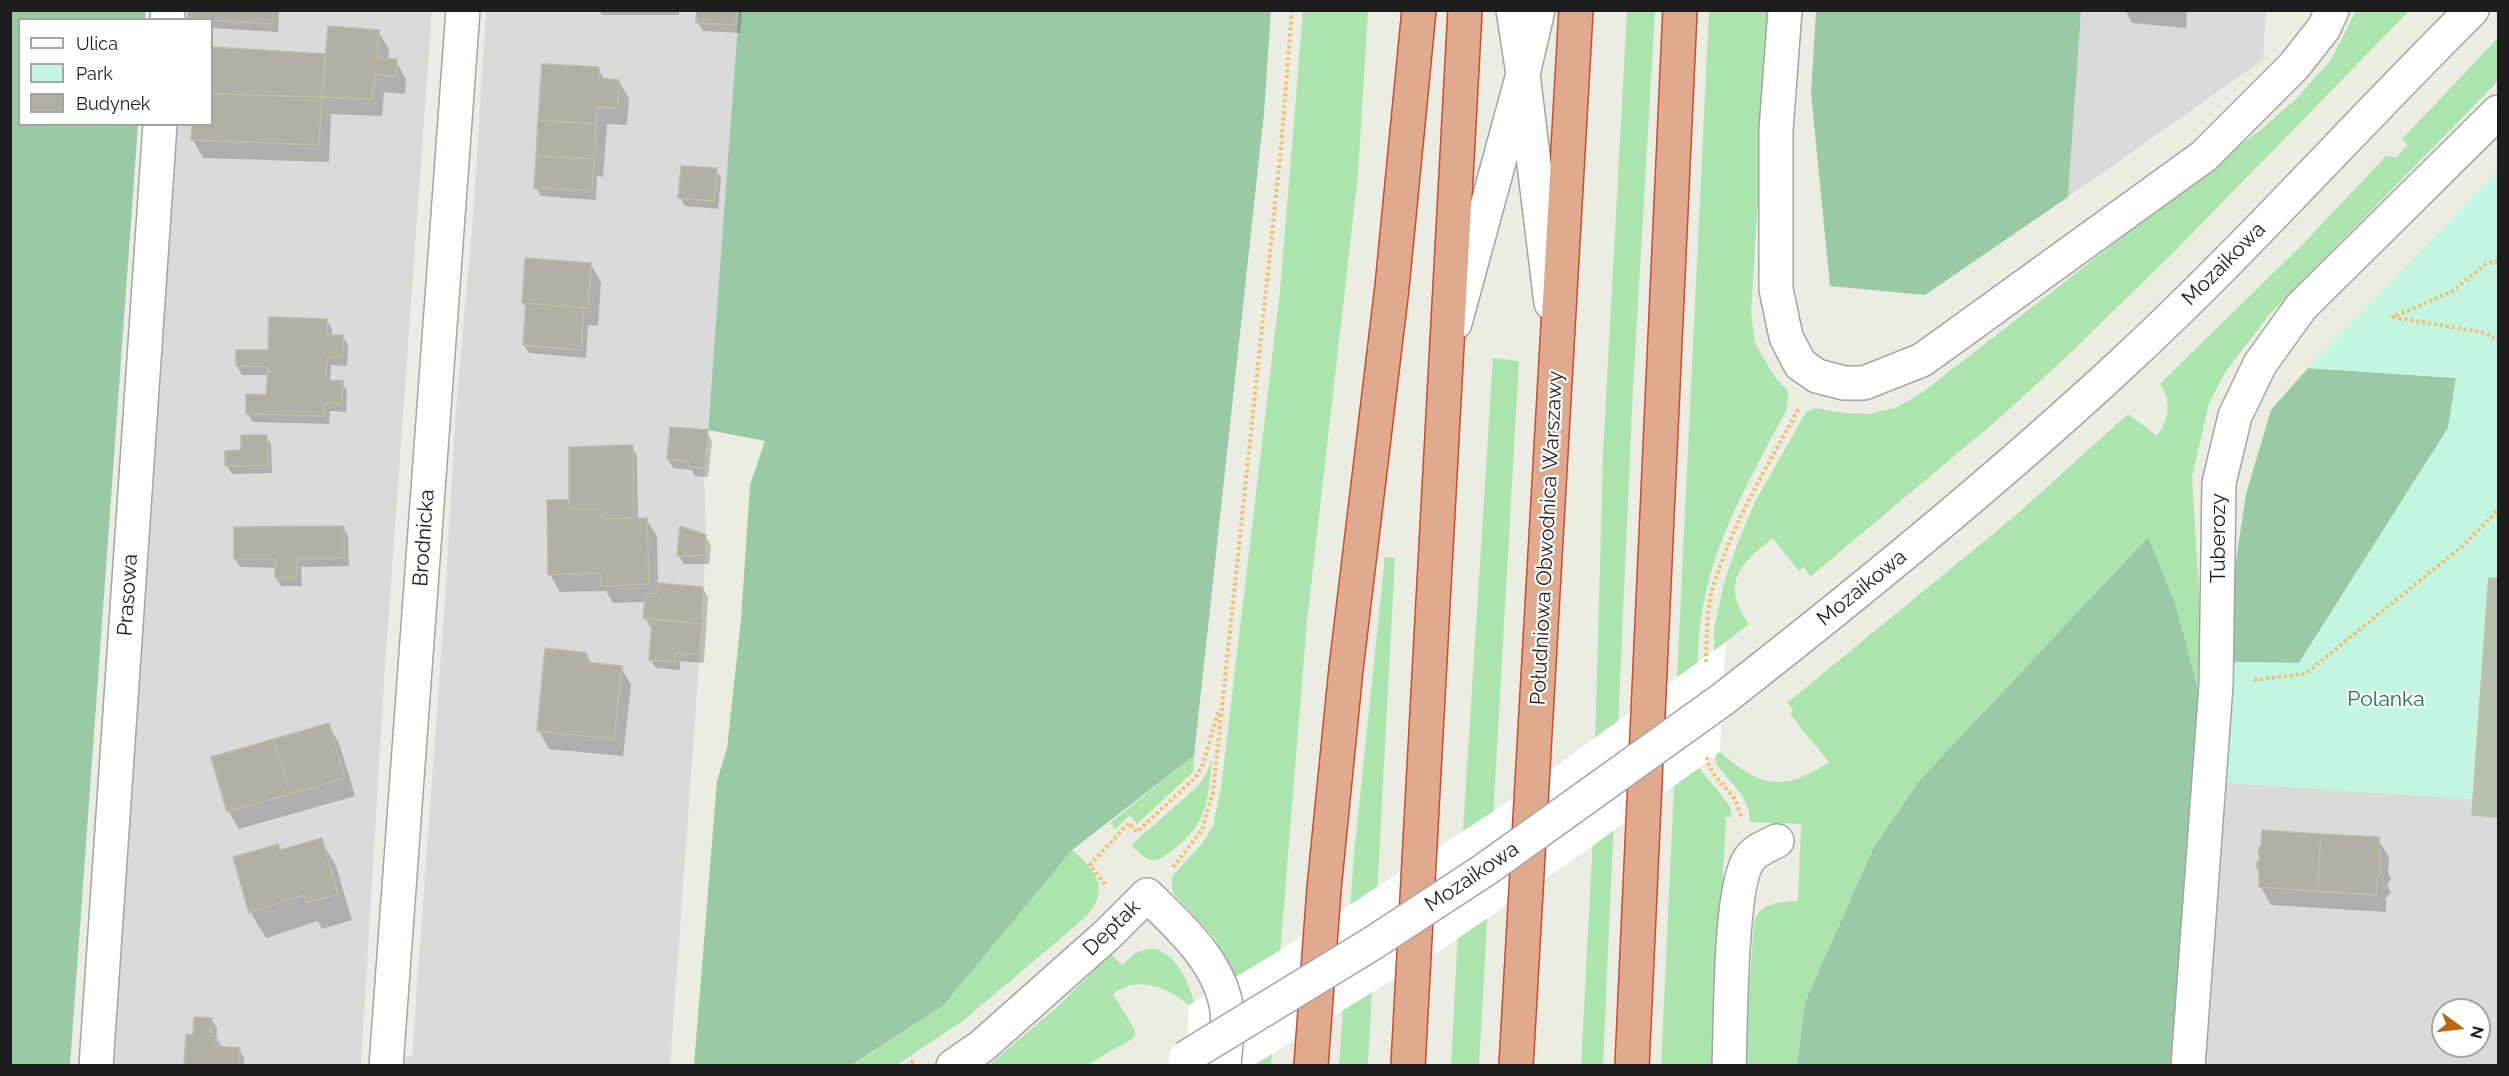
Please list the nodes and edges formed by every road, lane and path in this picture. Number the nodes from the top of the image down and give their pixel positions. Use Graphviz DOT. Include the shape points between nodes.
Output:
graph roads {
  1 [pos="463,10"];
  2 [pos="1292,10"];
  3 [pos="1419,10"];
  4 [pos="1466,10"];
  5 [pos="1513,10"];
  6 [pos="1538,10"];
  7 [pos="1576,10"];
  8 [pos="1680,10"];
  9 [pos="1785,10"];
  10 [pos="2332,10"];
  11 [pos="2472,10"];
  12 [pos="1523,74"];
  13 [pos="2499,112"];
  14 [pos="160,126"];
  15 [pos="2499,261"];
  16 [pos="2499,341"];
  17 [pos="1446,353"];
  18 [pos="1557,358"];
  19 [pos="1817,376"];
  20 [pos="2499,510"];
  21 [pos="1706,664"];
  22 [pos="2216,685"];
  23 [pos="1221,700"];
  24 [pos="1707,756"];
  25 [pos="1777,841"];
  26 [pos="1741,876"];
  27 [pos="1106,886"];
  28 [pos="1147,895"];
  29 [pos="939,1059"];
  30 [pos="1179,1062"];
  31 [pos="96,1065"];
  32 [pos="386,1065"];
  33 [pos="906,1065"];
  34 [pos="1224,1065"];
  35 [pos="1311,1065"];
  36 [pos="1408,1065"];
  37 [pos="1516,1065"];
  38 [pos="1632,1065"];
  39 [pos="1730,1065"];
  40 [pos="2188,1065"];
  1 -- 32 [label="street, Brodnicka"];
  2 -- 23 [label="path" via="1281,148"];
  3 -- 35 [label="highway" via="1392,287 1346,669"];
  4 -- 17 [label="highway"];
  5 -- 12 [label="street"];
  6 -- 12 [label="street"];
  7 -- 18 [label="highway, Południowa Obwodnica Warszawy"];
  8 -- 38 [label="highway"];
  9 -- 19 [label="street" via="1776,130 1776,289 1786,337 1800,364"];
  10 -- 19 [label="street" via="2324,28 2294,66 2204,156 1922,360 1864,383"];
  11 -- 30 [label="street, Mozaikowa, bridge" via="2123,363 1974,497 1822,621 1723,699 1486,869"];
  12 -- 17 [label="street"];
  12 -- 18 [label="street"];
  13 -- 22 [label="street, Tuberozy" via="2301,307 2260,364 2235,416 2219,483"];
  14 -- 31 [label="street, Prasowa"];
  15 -- 16 [label="path" via="2486,264 2453,291 2393,317 2486,333"];
  17 -- 36 [label="highway"];
  18 -- 37 [label="highway, Południowa Obwodnica Warszawy"];
  19 -- 21 [label="path" via="1742,512 1713,585"];
  20 -- 22 [label="path" via="2465,544 2305,674"];
  22 -- 40 [label="street, Tuberozy"];
  23 -- 27 [label="path" via="1196,777 1137,832 1129,823 1090,865"];
  23 -- 28 [label="path" via="1213,792 1202,831"];
  24 -- 26 [label="path" via="1708,765 1734,798 1741,814"];
  25 -- 26 [label="street" via="1749,859"];
  26 -- 39 [label="street" via="1736,908"];
  28 -- 29 [label="street, Deptak" via="982,1046"];
  28 -- 34 [label="street, Deptak" via="1187,934 1217,975 1227,1011"];
  29 -- 33 [label="path"];
}
